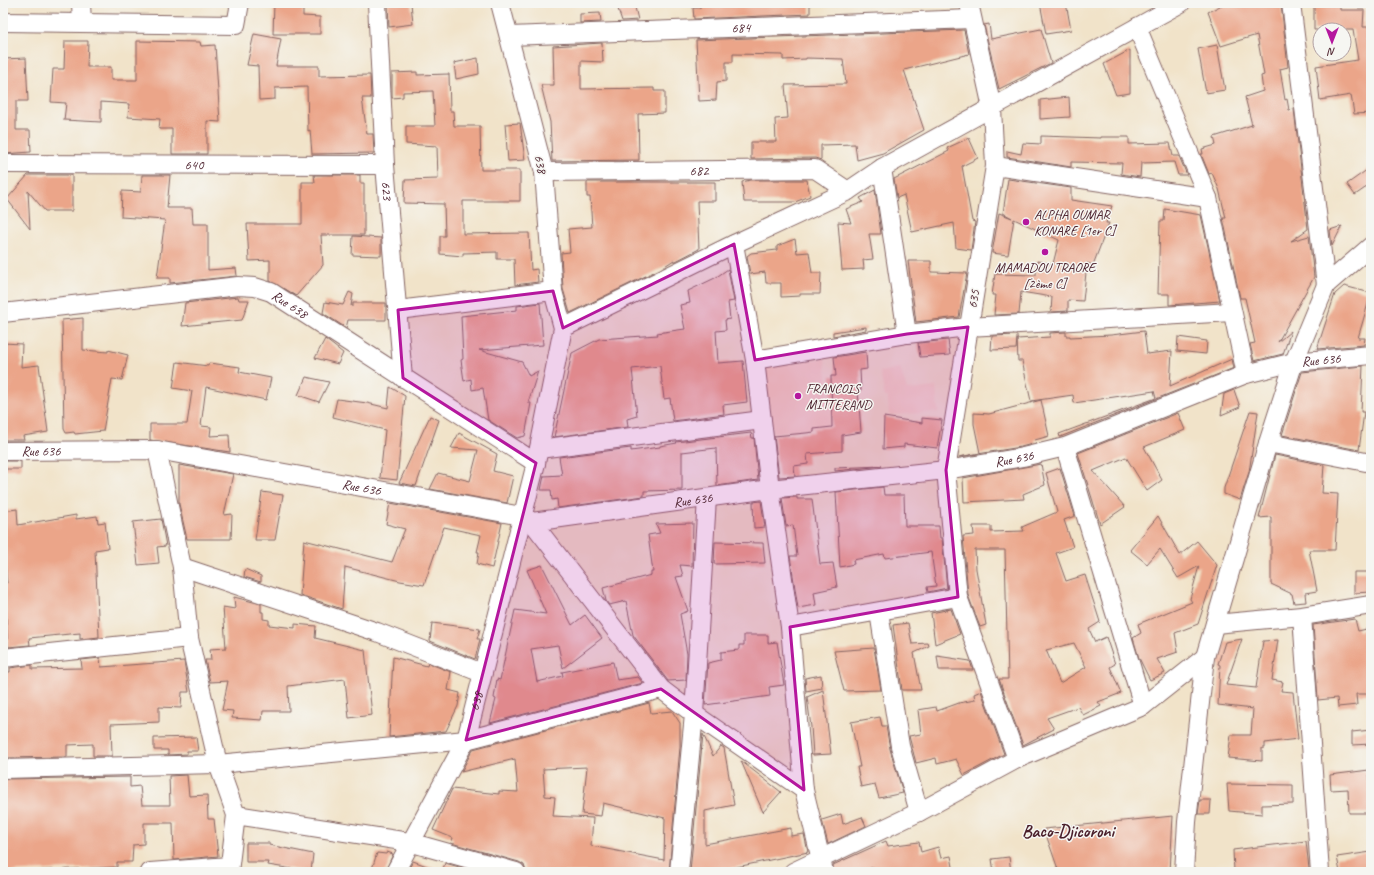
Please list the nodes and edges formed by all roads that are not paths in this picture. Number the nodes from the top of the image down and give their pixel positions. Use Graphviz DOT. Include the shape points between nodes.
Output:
graph roads {
  1 [pos="82,3"];
  2 [pos="240,3"];
  3 [pos="377,3"];
  4 [pos="500,3"];
  5 [pos="1181,3"];
  6 [pos="1291,3"];
  7 [pos="971,11"];
  8 [pos="3,22"];
  9 [pos="82,24"];
  10 [pos="1137,28"];
  11 [pos="509,36"];
  12 [pos="992,108"];
  13 [pos="3,164"];
  14 [pos="385,165"];
  15 [pos="995,166"];
  16 [pos="882,168"];
  17 [pos="544,172"];
  18 [pos="848,191"];
  19 [pos="1208,198"];
  20 [pos="734,244"];
  21 [pos="1371,246"];
  22 [pos="1326,285"];
  23 [pos="554,292"];
  24 [pos="398,310"];
  25 [pos="1232,312"];
  26 [pos="3,313"];
  27 [pos="968,327"];
  28 [pos="563,328"];
  29 [pos="907,334"];
  30 [pos="1371,354"];
  31 [pos="755,360"];
  32 [pos="1294,362"];
  33 [pos="1246,374"];
  34 [pos="403,378"];
  35 [pos="762,420"];
  36 [pos="1268,443"];
  37 [pos="1065,447"];
  38 [pos="158,450"];
  39 [pos="3,451"];
  40 [pos="537,456"];
  41 [pos="1371,463"];
  42 [pos="946,470"];
  43 [pos="770,489"];
  44 [pos="707,498"];
  45 [pos="527,519"];
  46 [pos="182,567"];
  47 [pos="958,597"];
  48 [pos="1371,605"];
  49 [pos="879,612"];
  50 [pos="1302,616"];
  51 [pos="1215,624"];
  52 [pos="790,627"];
  53 [pos="189,638"];
  54 [pos="1205,657"];
  55 [pos="3,658"];
  56 [pos="482,673"];
  57 [pos="661,689"];
  58 [pos="1143,706"];
  59 [pos="694,714"];
  60 [pos="466,740"];
  61 [pos="1017,759"];
  62 [pos="218,764"];
  63 [pos="3,769"];
  64 [pos="804,790"];
  65 [pos="919,812"];
  66 [pos="236,815"];
  67 [pos="410,842"];
  68 [pos="823,865"];
  69 [pos="229,869"];
  70 [pos="150,872"];
  71 [pos="395,872"];
  72 [pos="516,872"];
  73 [pos="679,872"];
  74 [pos="793,872"];
  75 [pos="1184,872"];
  76 [pos="1320,872"];
  1 -- 9 [label="street"];
  2 -- 9 [label="street" via="236,26"];
  3 -- 14 [label="street, 623"];
  4 -- 11 [label="street, 638"];
  5 -- 10 [label="street"];
  6 -- 22 [label="street"];
  7 -- 11 [label="street, 684"];
  7 -- 12 [label="street, 635"];
  8 -- 9 [label="street"];
  10 -- 12 [label="street"];
  10 -- 19 [label="street"];
  11 -- 17 [label="street, 638"];
  12 -- 15 [label="street, 635"];
  12 -- 16 [label="street"];
  13 -- 14 [label="street, 640"];
  14 -- 24 [label="street, 623"];
  15 -- 19 [label="street"];
  15 -- 27 [label="street, 635"];
  16 -- 18 [label="street"];
  16 -- 29 [label="street"];
  17 -- 18 [label="street, 682" via="815,169"];
  17 -- 23 [label="street, 638"];
  18 -- 20 [label="street"];
  19 -- 25 [label="street"];
  20 -- 28 [label="street"];
  20 -- 31 [label="street"];
  21 -- 22 [label="street"];
  22 -- 32 [label="street"];
  23 -- 24 [label="street"];
  23 -- 28 [label="street, 638"];
  24 -- 34 [label="street, 623"];
  25 -- 27 [label="street"];
  25 -- 33 [label="street"];
  26 -- 34 [label="street, Rue 638" via="238,286 255,287 271,292"];
  27 -- 29 [label="street"];
  27 -- 42 [label="street, 635"];
  28 -- 40 [label="street, 638"];
  29 -- 31 [label="street"];
  30 -- 32 [label="street, Rue 636"];
  31 -- 35 [label="street"];
  32 -- 33 [label="street, Rue 636"];
  32 -- 36 [label="street"];
  33 -- 37 [label="street, Rue 636"];
  34 -- 40 [label="street, Rue 638"];
  35 -- 40 [label="street"];
  35 -- 43 [label="street"];
  36 -- 41 [label="street"];
  36 -- 51 [label="street"];
  37 -- 42 [label="street, Rue 636"];
  37 -- 58 [label="street"];
  38 -- 39 [label="street, Rue 636"];
  38 -- 45 [label="street, Rue 636"];
  38 -- 46 [label="street"];
  40 -- 45 [label="street, 638"];
  42 -- 43 [label="street, Rue 636"];
  42 -- 47 [label="street, 635"];
  43 -- 44 [label="street, Rue 636"];
  43 -- 52 [label="street"];
  44 -- 45 [label="street, Rue 636"];
  44 -- 59 [label="street"];
  45 -- 56 [label="street, 638"];
  45 -- 57 [label="street"];
  46 -- 53 [label="street"];
  46 -- 56 [label="street" via="377,632"];
  47 -- 49 [label="street"];
  47 -- 61 [label="street, 635"];
  48 -- 50 [label="street"];
  49 -- 52 [label="street"];
  49 -- 65 [label="street" via="900,746"];
  50 -- 51 [label="street"];
  50 -- 76 [label="street"];
  51 -- 54 [label="street"];
  52 -- 64 [label="street"];
  53 -- 55 [label="street"];
  53 -- 62 [label="street"];
  54 -- 58 [label="street"];
  54 -- 75 [label="street"];
  56 -- 60 [label="street, 638"];
  57 -- 59 [label="street"];
  57 -- 60 [label="street"];
  58 -- 61 [label="street"];
  59 -- 64 [label="street"];
  59 -- 73 [label="street"];
  60 -- 62 [label="street"];
  60 -- 67 [label="street, 638"];
  61 -- 65 [label="street"];
  62 -- 63 [label="street"];
  62 -- 66 [label="street"];
  64 -- 68 [label="street"];
  65 -- 68 [label="street"];
  66 -- 67 [label="street"];
  66 -- 69 [label="street"];
  67 -- 71 [label="street, 638"];
  67 -- 72 [label="street"];
  68 -- 74 [label="street"];
  69 -- 70 [label="street"];
}
